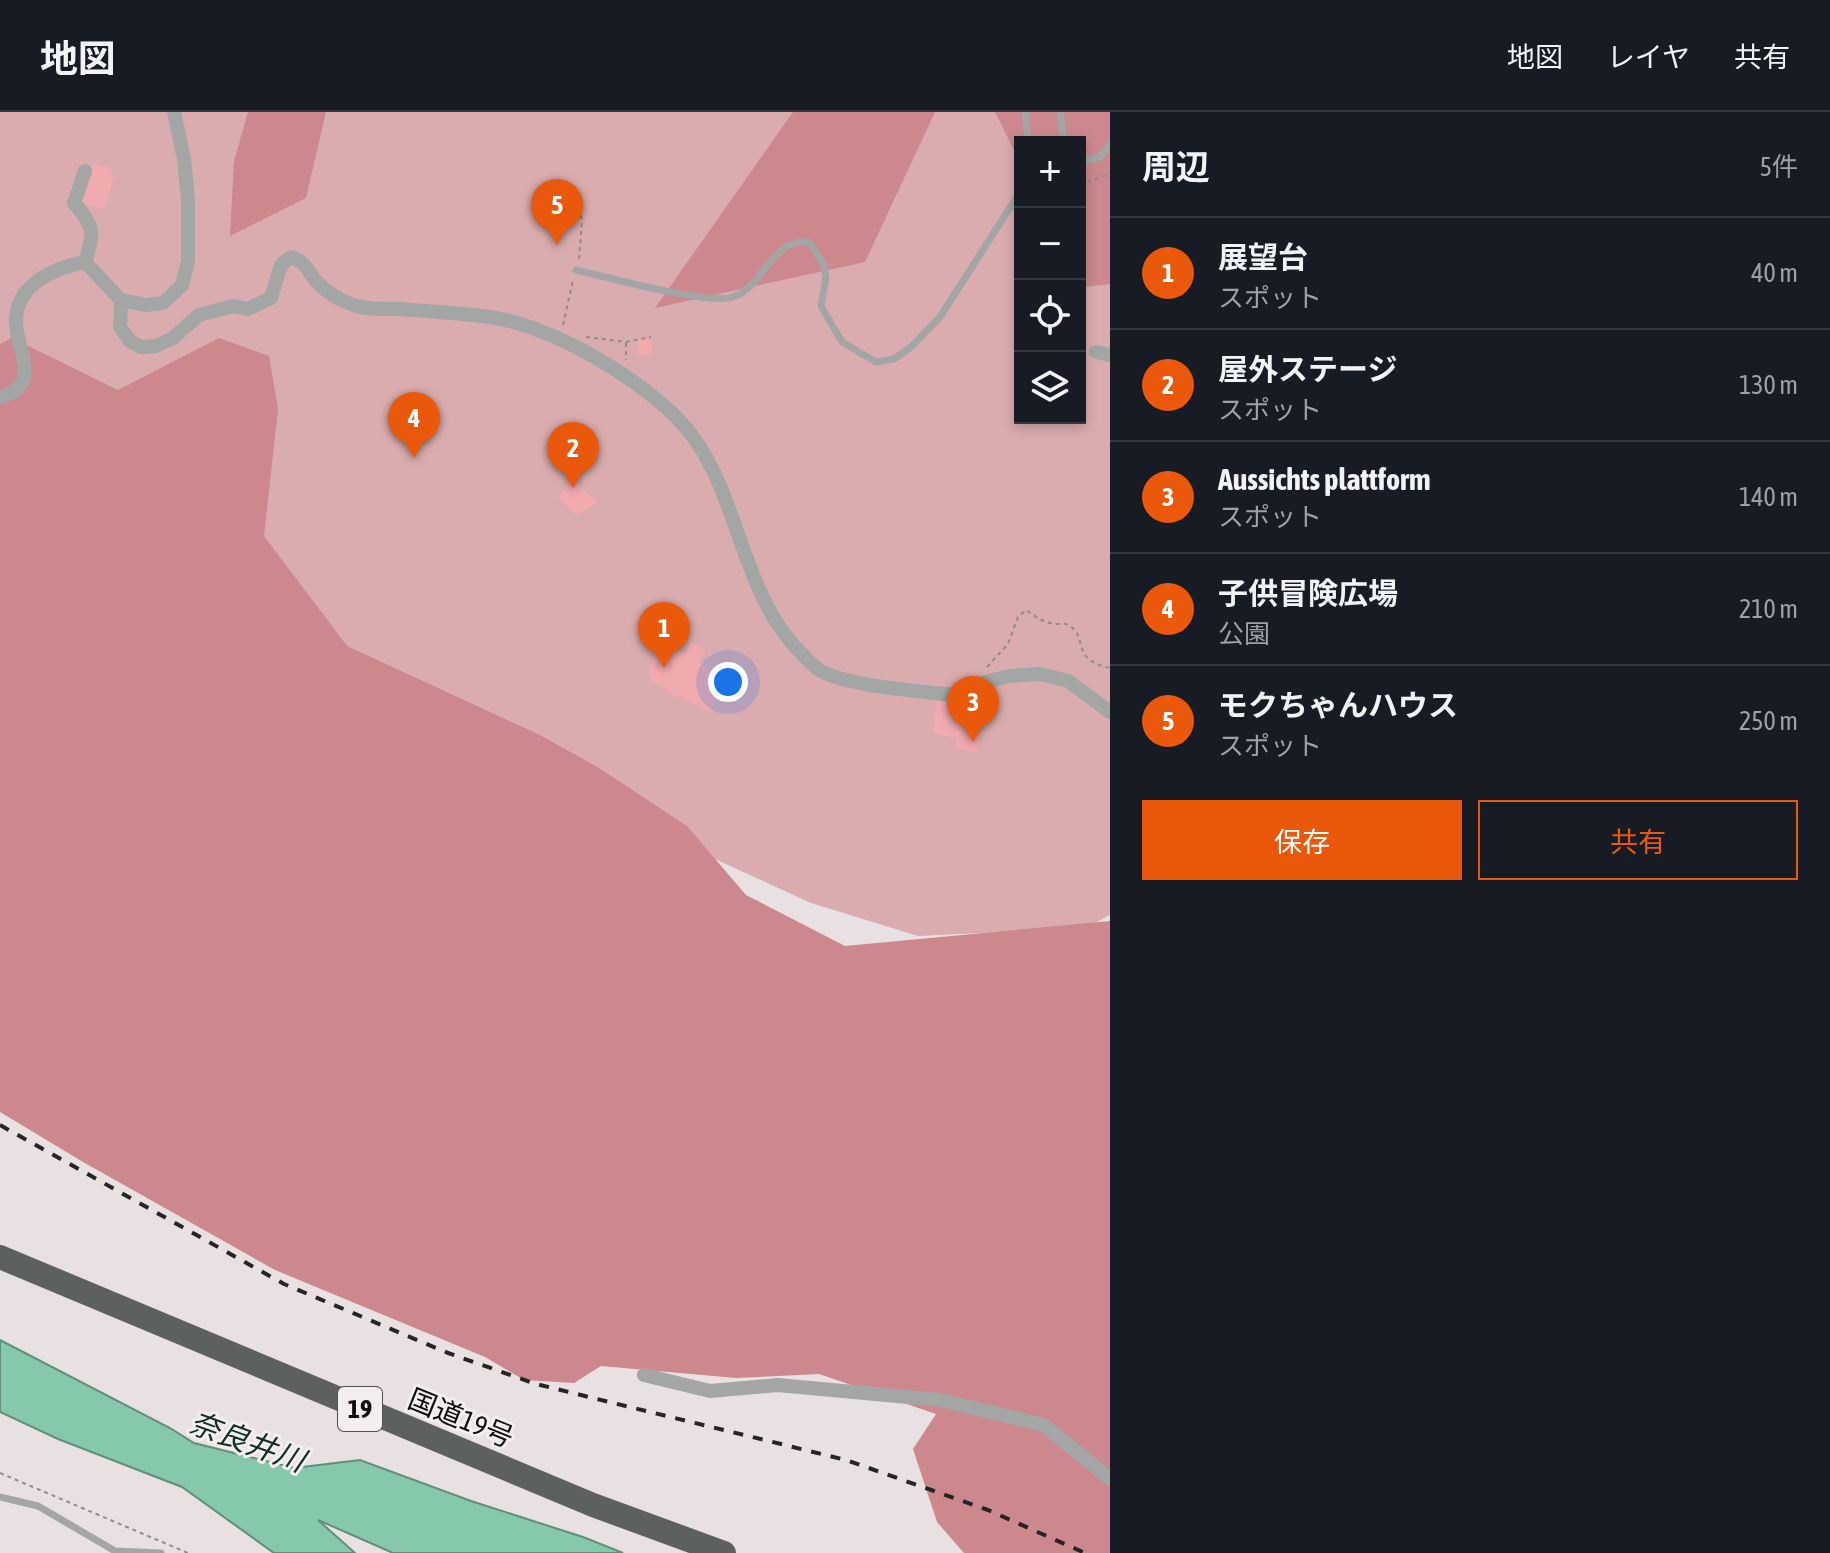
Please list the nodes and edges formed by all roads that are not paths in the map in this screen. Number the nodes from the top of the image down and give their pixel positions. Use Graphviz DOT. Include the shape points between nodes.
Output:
graph roads {
  1 [pos="174,112"];
  2 [pos="1025,112"];
  3 [pos="1060,112"];
  4 [pos="1027,136"];
  5 [pos="1063,136"];
  6 [pos="1110,145"];
  7 [pos="1086,160"];
  8 [pos="85,171"];
  9 [pos="1014,201"];
  10 [pos="85,262"];
  11 [pos="576,270"];
  12 [pos="121,300"];
  13 [pos="0,397"];
  14 [pos="1110,712"];
  15 [pos="0,1257"];
  16 [pos="644,1375"];
  17 [pos="1110,1479"];
  18 [pos="0,1497"];
  19 [pos="161,1553"];
  20 [pos="724,1553"];
  1 -- 12 [label="street" via="188,200 188,261 182,285 163,303"];
  2 -- 4 [label="lane"];
  3 -- 5 [label="lane"];
  6 -- 7 [label="lane" via="1100,157"];
  8 -- 10 [label="street" via="74,203 89,221 93,237"];
  9 -- 11 [label="lane" via="940,317 910,348 894,359 876,362 842,342 821,306 826,277 809,242 783,248 743,293 729,298 689,295"];
  10 -- 12 [label="street"];
  10 -- 13 [label="street" via="46,273 23,294 16,322 26,372 17,389"];
  12 -- 14 [label="street" via="120,327 130,341 156,346 199,315 234,306 248,309 271,298 281,265 291,257 299,259 317,283 358,307 487,317 559,340 645,389 693,436 721,490 764,600 790,642 821,672 972,697 985,682 1040,674 1068,681"];
  15 -- 20 [label="highway, 国道19号 / 19" via="593,1505"];
  16 -- 17 [label="street" via="710,1391 778,1385 940,1400 1044,1425"];
  18 -- 19 [label="lane" via="38,1506 115,1551"];
}
